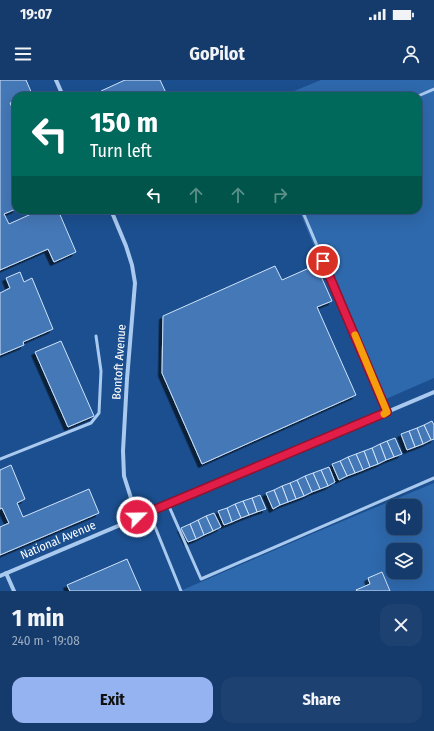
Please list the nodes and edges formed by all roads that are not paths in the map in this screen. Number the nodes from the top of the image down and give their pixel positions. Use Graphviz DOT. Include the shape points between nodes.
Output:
graph roads {
  1 [pos="56,80"];
  2 [pos="434,89"];
  3 [pos="61,92"];
  4 [pos="422,94"];
  5 [pos="113,214"];
  6 [pos="304,214"];
  7 [pos="96,336"];
  8 [pos="434,392"];
  9 [pos="387,412"];
  10 [pos="0,459"];
  11 [pos="434,478"];
  12 [pos="168,504"];
  13 [pos="149,512"];
  14 [pos="137,517"];
  15 [pos="6,573"];
  16 [pos="0,576"];
  17 [pos="14,591"];
  18 [pos="181,591"];
  1 -- 3 [label="street"];
  2 -- 4 [label="lane"];
  5 -- 14 [label="street, Bontoft Avenue" via="132,265 134,283 123,451 124,476"];
  6 -- 9 [label="lane"];
  7 -- 10 [label="lane" via="101,371 99,413 91,423"];
  8 -- 9 [label="street, National Avenue"];
  9 -- 12 [label="street, National Avenue"];
  11 -- 12 [label="lane" via="201,579"];
  12 -- 13 [label="street, National Avenue"];
  13 -- 14 [label="street, National Avenue"];
  13 -- 18 [label="lane"];
  14 -- 15 [label="street, National Avenue"];
  15 -- 16 [label="street, National Avenue"];
  15 -- 17 [label="street"];
}
